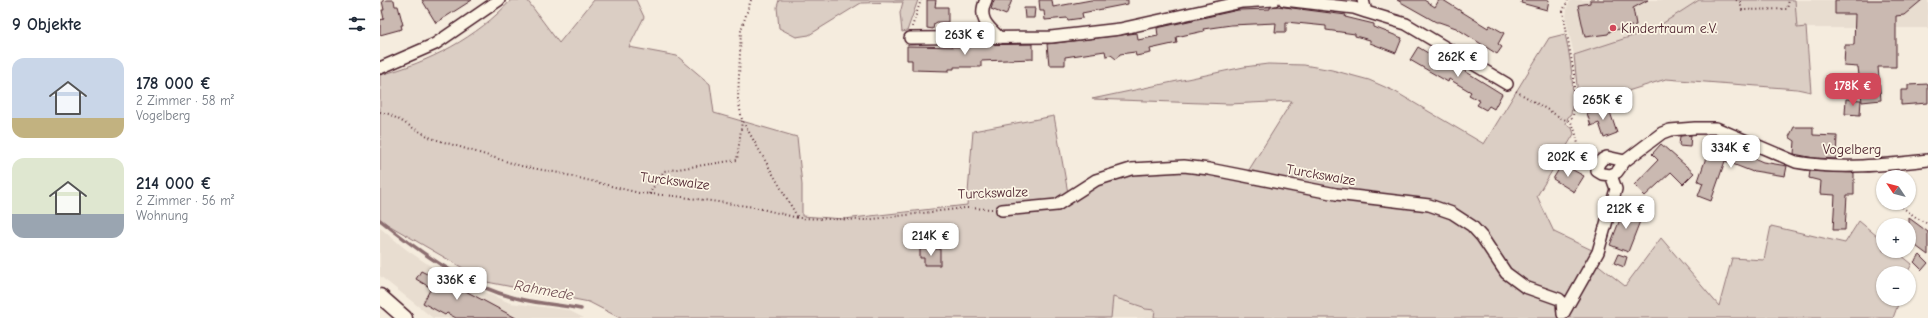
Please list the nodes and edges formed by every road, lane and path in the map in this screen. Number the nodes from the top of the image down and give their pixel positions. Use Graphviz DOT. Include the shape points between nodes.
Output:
graph roads {
  1 [pos="499,0"];
  2 [pos="751,0"];
  3 [pos="921,0"];
  4 [pos="986,0"];
  5 [pos="1274,0"];
  6 [pos="1284,0"];
  7 [pos="1363,0"];
  8 [pos="1568,0"];
  9 [pos="1736,0"];
  10 [pos="1789,0"];
  11 [pos="1366,12"];
  12 [pos="910,38"];
  13 [pos="1000,38"];
  14 [pos="380,68"];
  15 [pos="1507,84"];
  16 [pos="380,112"];
  17 [pos="742,120"];
  18 [pos="1570,121"];
  19 [pos="1928,160"];
  20 [pos="1625,161"];
  21 [pos="1597,167"];
  22 [pos="1611,175"];
  23 [pos="649,194"];
  24 [pos="1002,210"];
  25 [pos="1906,210"];
  26 [pos="798,218"];
  27 [pos="1928,224"];
  28 [pos="380,296"];
  29 [pos="405,318"];
  1 -- 14 [label="street" via="435,44"];
  2 -- 17 [label="path" via="741,30 738,99"];
  3 -- 12 [label="path"];
  4 -- 13 [label="street" via="983,9 986,24"];
  5 -- 13 [label="street" via="1242,2 1120,29 1051,37"];
  6 -- 11 [label="street" via="1354,8"];
  7 -- 11 [label="street"];
  8 -- 18 [label="path" via="1564,11 1574,74 1574,108"];
  9 -- 10 [label="path" via="1740,2 1742,10 1787,9"];
  11 -- 15 [label="street" via="1406,24"];
  12 -- 13 [label="street"];
  15 -- 18 [label="path"];
  16 -- 23 [label="path, Turckswalze" via="389,114 431,138 521,166"];
  17 -- 23 [label="path" via="737,160 664,171"];
  17 -- 26 [label="path"];
  18 -- 21 [label="path" via="1576,131 1581,155"];
  19 -- 20 [label="street, Vogelberg" via="1836,167 1803,163 1716,128 1695,128 1662,133"];
  20 -- 21 [label="street" via="1607,157"];
  20 -- 22 [label="street, Vogelberg" via="1617,172"];
  21 -- 22 [label="street" via="1597,171 1602,174"];
  22 -- 24 [label="street, Turckswalze" via="1616,189 1598,252 1563,314 1559,298 1525,287 1506,273 1472,226 1452,213 1428,205 1336,194 1184,166 1131,169 1096,180 1057,204"];
  23 -- 26 [label="path, Turckswalze" via="754,207"];
  24 -- 26 [label="path, Turckswalze" via="965,208 865,220"];
  25 -- 27 [label="path"];
  28 -- 29 [label="main road"];
}
